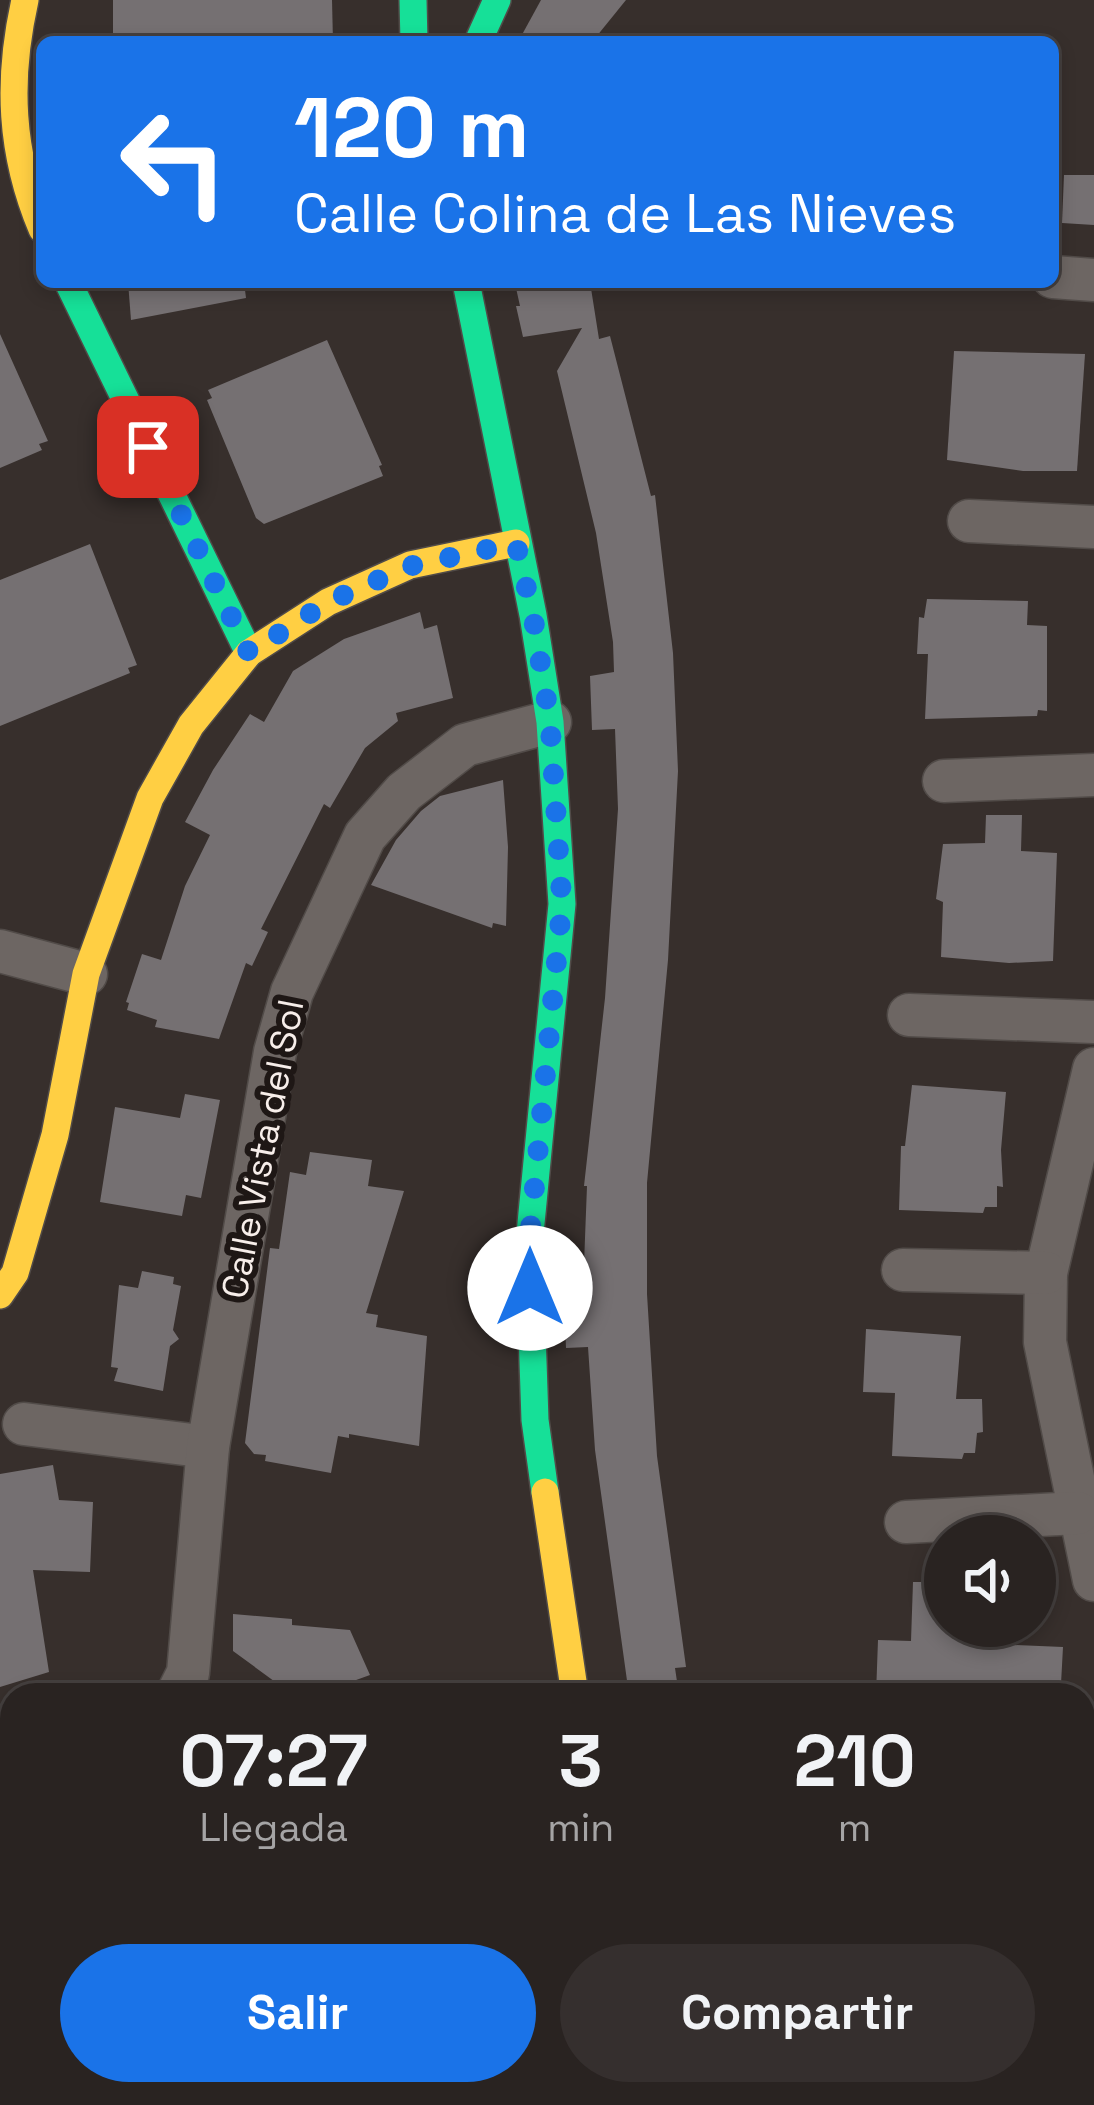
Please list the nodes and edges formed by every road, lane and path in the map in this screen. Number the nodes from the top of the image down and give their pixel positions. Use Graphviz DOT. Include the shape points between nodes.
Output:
graph roads {
  1 [pos="26,0"];
  2 [pos="413,0"];
  3 [pos="465,0"];
  4 [pos="497,0"];
  5 [pos="414,36"];
  6 [pos="463,36"];
  7 [pos="481,36"];
  8 [pos="36,216"];
  9 [pos="1059,277"];
  10 [pos="1094,280"];
  11 [pos="71,288"];
  12 [pos="467,288"];
  13 [pos="969,520"];
  14 [pos="1094,527"];
  15 [pos="516,543"];
  16 [pos="249,653"];
  17 [pos="550,722"];
  18 [pos="1094,775"];
  19 [pos="944,781"];
  20 [pos="0,950"];
  21 [pos="86,974"];
  22 [pos="909,1015"];
  23 [pos="1094,1022"];
  24 [pos="1094,1069"];
  25 [pos="903,1270"];
  26 [pos="1046,1273"];
  27 [pos="0,1295"];
  28 [pos="23,1424"];
  29 [pos="208,1447"];
  30 [pos="1078,1513"];
  31 [pos="907,1522"];
  32 [pos="1094,1580"];
  33 [pos="183,1683"];
  34 [pos="573,1683"];
  1 -- 8 [label="street" via="12,51 13,132"];
  2 -- 5 [label="street"];
  3 -- 6 [label="street"];
  4 -- 7 [label="street"];
  9 -- 10 [label="street"];
  11 -- 16 [label="street"];
  12 -- 15 [label="street"];
  13 -- 14 [label="street"];
  15 -- 16 [label="street" via="410,566 328,602"];
  15 -- 17 [label="street"];
  16 -- 21 [label="street" via="191,725 150,798"];
  17 -- 29 [label="street, Calle Vista del Sol" via="465,745 404,792 365,836 292,992 275,1052"];
  17 -- 34 [label="street" via="562,904 529,1244 535,1420"];
  18 -- 19 [label="street"];
  20 -- 21 [label="street"];
  21 -- 27 [label="street" via="55,1135 15,1273"];
  22 -- 23 [label="street"];
  24 -- 26 [label="street"];
  25 -- 26 [label="street"];
  26 -- 30 [label="street" via="1045,1342"];
  28 -- 29 [label="street"];
  29 -- 33 [label="street, Calle Vista del Sol"];
  30 -- 31 [label="street"];
  30 -- 32 [label="street"];
}
